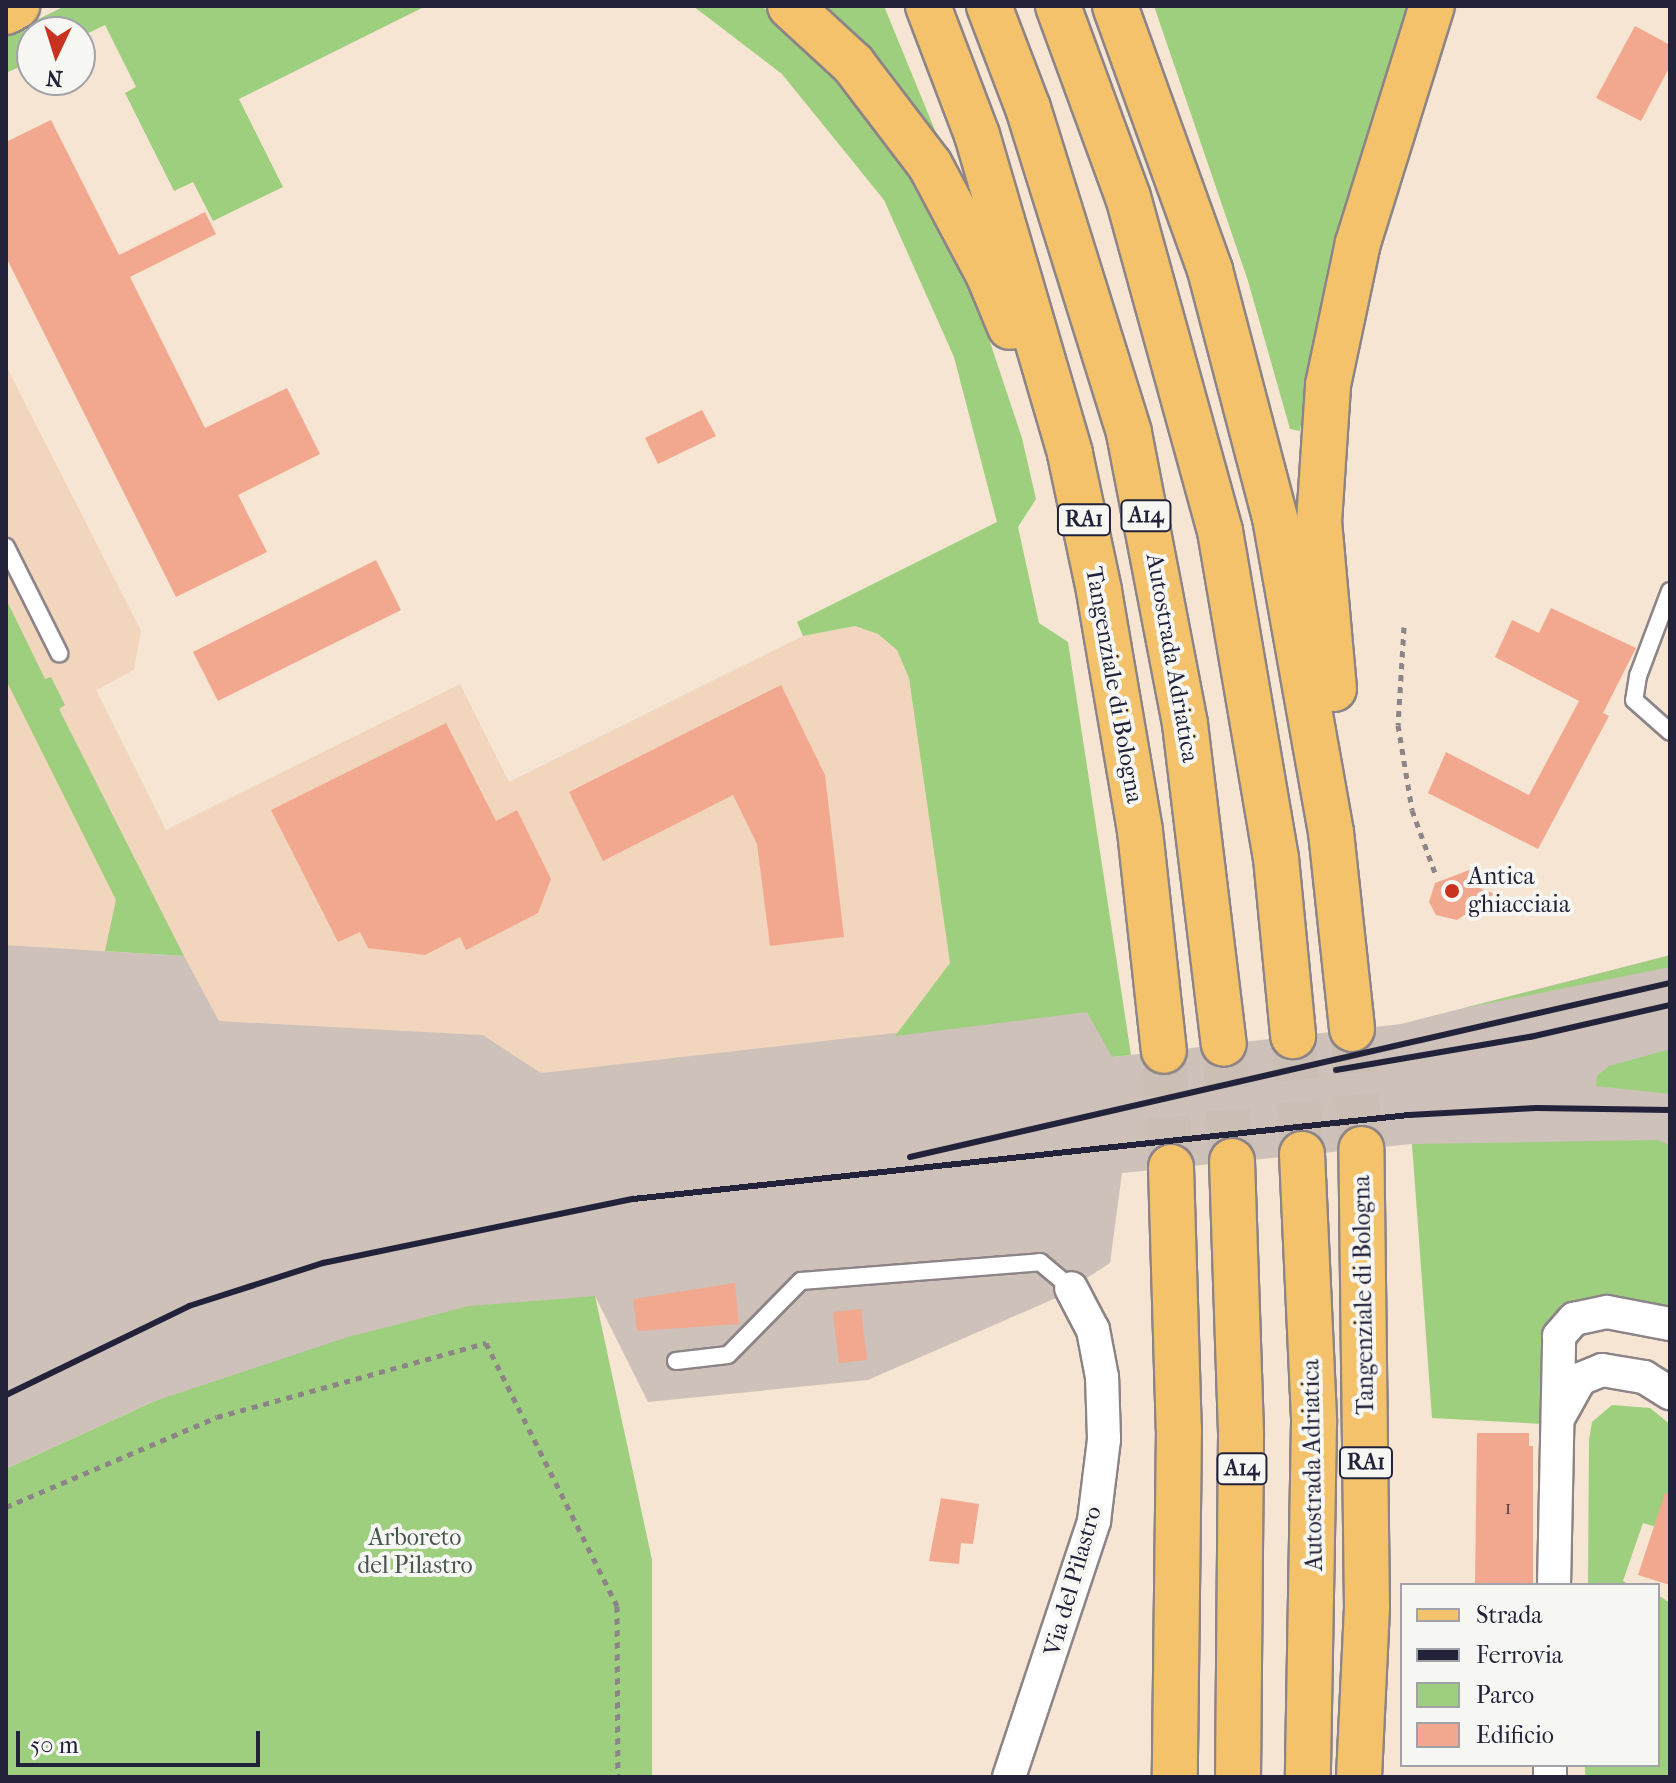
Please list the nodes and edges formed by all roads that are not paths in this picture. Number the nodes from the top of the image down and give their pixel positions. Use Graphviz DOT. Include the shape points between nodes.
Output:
graph roads {
  1 [pos="17,6"];
  2 [pos="790,6"];
  3 [pos="928,6"];
  4 [pos="989,6"];
  5 [pos="1058,6"];
  6 [pos="1115,6"];
  7 [pos="1432,6"];
  8 [pos="6,12"];
  9 [pos="6,547"];
  10 [pos="1670,591"];
  11 [pos="59,653"];
  12 [pos="1122,726"];
  13 [pos="1670,732"];
  14 [pos="1293,1036"];
  15 [pos="1224,1044"];
  16 [pos="1164,1051"];
  17 [pos="1361,1149"];
  18 [pos="1302,1154"];
  19 [pos="1232,1161"];
  20 [pos="1171,1167"];
  21 [pos="1071,1288"];
  22 [pos="1670,1324"];
  23 [pos="676,1361"];
  24 [pos="1670,1393"];
  25 [pos="1558,1421"];
  26 [pos="1554,1583"];
  27 [pos="1009,1777"];
  28 [pos="1175,1777"];
  29 [pos="1238,1777"];
  30 [pos="1308,1777"];
  31 [pos="1359,1777"];
  1 -- 8 [label="main road"];
  2 -- 12 [label="main road" via="853,64 930,165 989,276 1030,378"];
  3 -- 12 [label="main road, Tangenziale di Bologna / RA1" via="977,135 1037,328 1093,560"];
  4 -- 15 [label="main road, Autostrada Adriatica / A14" via="1028,108 1129,433 1185,724"];
  5 -- 14 [label="main road" via="1128,197 1220,531 1276,858"];
  6 -- 7 [label="main road" via="1210,270 1275,518 1331,832 1352,1018 1349,843 1319,522 1321,454 1338,323"];
  9 -- 11 [label="lane"];
  10 -- 13 [label="lane" via="1634,700"];
  12 -- 16 [label="main road, Tangenziale di Bologna / RA1"];
  17 -- 31 [label="main road, Tangenziale di Bologna / RA1" via="1367,1608"];
  18 -- 30 [label="main road, Autostrada Adriatica" via="1314,1423"];
  19 -- 29 [label="main road, A14" via="1241,1436"];
  20 -- 28 [label="main road" via="1179,1401"];
  21 -- 23 [label="lane" via="1040,1262 801,1281 728,1355"];
  21 -- 27 [label="street, Via del Pilastro" via="1093,1330 1102,1377 1104,1439 1094,1521"];
  22 -- 25 [label="street" via="1607,1312 1574,1319 1559,1336"];
  24 -- 25 [label="street" via="1644,1377 1602,1370 1580,1379"];
  25 -- 26 [label="street"];
}
